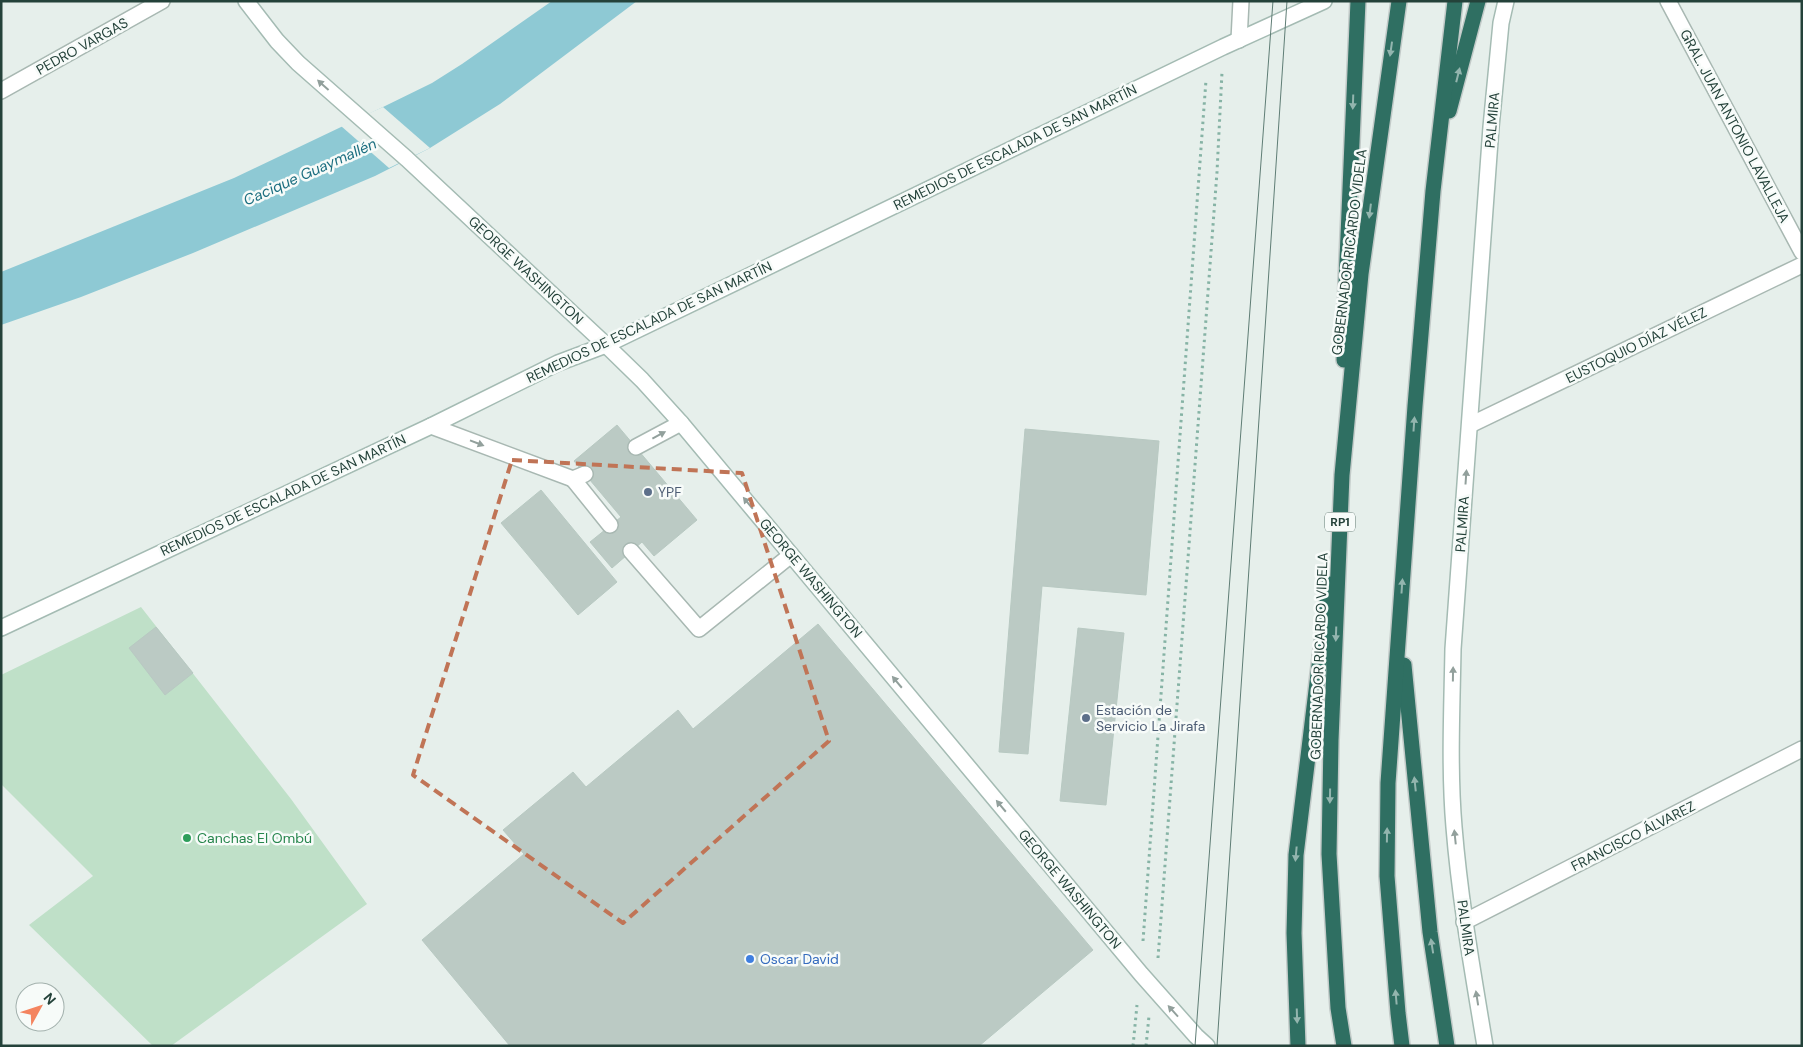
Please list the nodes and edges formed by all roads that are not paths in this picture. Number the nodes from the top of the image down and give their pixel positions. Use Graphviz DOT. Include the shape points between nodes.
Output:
graph roads {
  1 [pos="162,1"];
  2 [pos="246,1"];
  3 [pos="1241,1"];
  4 [pos="1324,1"];
  5 [pos="1358,1"];
  6 [pos="1398,1"];
  7 [pos="1455,1"];
  8 [pos="1478,1"];
  9 [pos="1506,1"];
  10 [pos="1668,1"];
  11 [pos="1238,40"];
  12 [pos="1,91"];
  13 [pos="1433,191"];
  14 [pos="1802,252"];
  15 [pos="1802,265"];
  16 [pos="606,345"];
  17 [pos="681,424"];
  18 [pos="1470,425"];
  19 [pos="431,426"];
  20 [pos="636,447"];
  21 [pos="1342,475"];
  22 [pos="610,526"];
  23 [pos="631,552"];
  24 [pos="791,555"];
  25 [pos="1399,623"];
  26 [pos="1,628"];
  27 [pos="1802,750"];
  28 [pos="1464,922"];
  29 [pos="1207,1046"];
  30 [pos="1298,1046"];
  31 [pos="1344,1046"];
  32 [pos="1402,1046"];
  33 [pos="1447,1046"];
  34 [pos="1484,1046"];
  1 -- 12 [label="main road, PEDRO VARGAS"];
  16 -- 2 [label="main road, GEORGE WASHINGTON, one-way" via="298,63"];
  3 -- 11 [label="main road"];
  4 -- 11 [label="main road, REMEDIOS DE ESCALADA DE SAN MARTÍN"];
  5 -- 21 [label="highway, one-way"];
  6 -- 21 [label="highway, GOBERNADOR RICARDO VIDELA / RP1, one-way" via="1361,274"];
  7 -- 13 [label="highway"];
  13 -- 8 [label="highway, one-way" via="1450,106"];
  9 -- 18 [label="main road, PALMIRA" via="1491,127"];
  10 -- 14 [label="main road, GRAL. JUAN ANTONIO LAVALLEJA"];
  11 -- 16 [label="main road, REMEDIOS DE ESCALADA DE SAN MARTÍN"];
  25 -- 13 [label="highway, one-way"];
  15 -- 18 [label="main road, EUSTOQUIO DÍAZ VÉLEZ"];
  16 -- 17 [label="main road, GEORGE WASHINGTON"];
  16 -- 19 [label="main road, REMEDIOS DE ESCALADA DE SAN MARTÍN" via="558,363"];
  20 -- 17 [label="main road, one-way"];
  24 -- 17 [label="main road, GEORGE WASHINGTON, one-way"];
  28 -- 18 [label="main road, PALMIRA, one-way" via="1454,826 1452,726 1453,649"];
  19 -- 22 [label="main road, one-way" via="579,476"];
  19 -- 26 [label="main road, REMEDIOS DE ESCALADA DE SAN MARTÍN"];
  21 -- 30 [label="highway, one-way" via="1296,855 1294,933"];
  21 -- 31 [label="highway, GOBERNADOR RICARDO VIDELA / RP1, one-way" via="1329,854 1338,1008"];
  23 -- 24 [label="main road" via="699,628"];
  29 -- 24 [label="main road, GEORGE WASHINGTON, one-way" via="1140,974"];
  32 -- 25 [label="highway, one-way" via="1386,876 1388,783"];
  33 -- 25 [label="highway, one-way" via="1430,932"];
  27 -- 28 [label="main road, FRANCISCO ÁLVAREZ"];
  34 -- 28 [label="main road, PALMIRA, one-way"];
}
